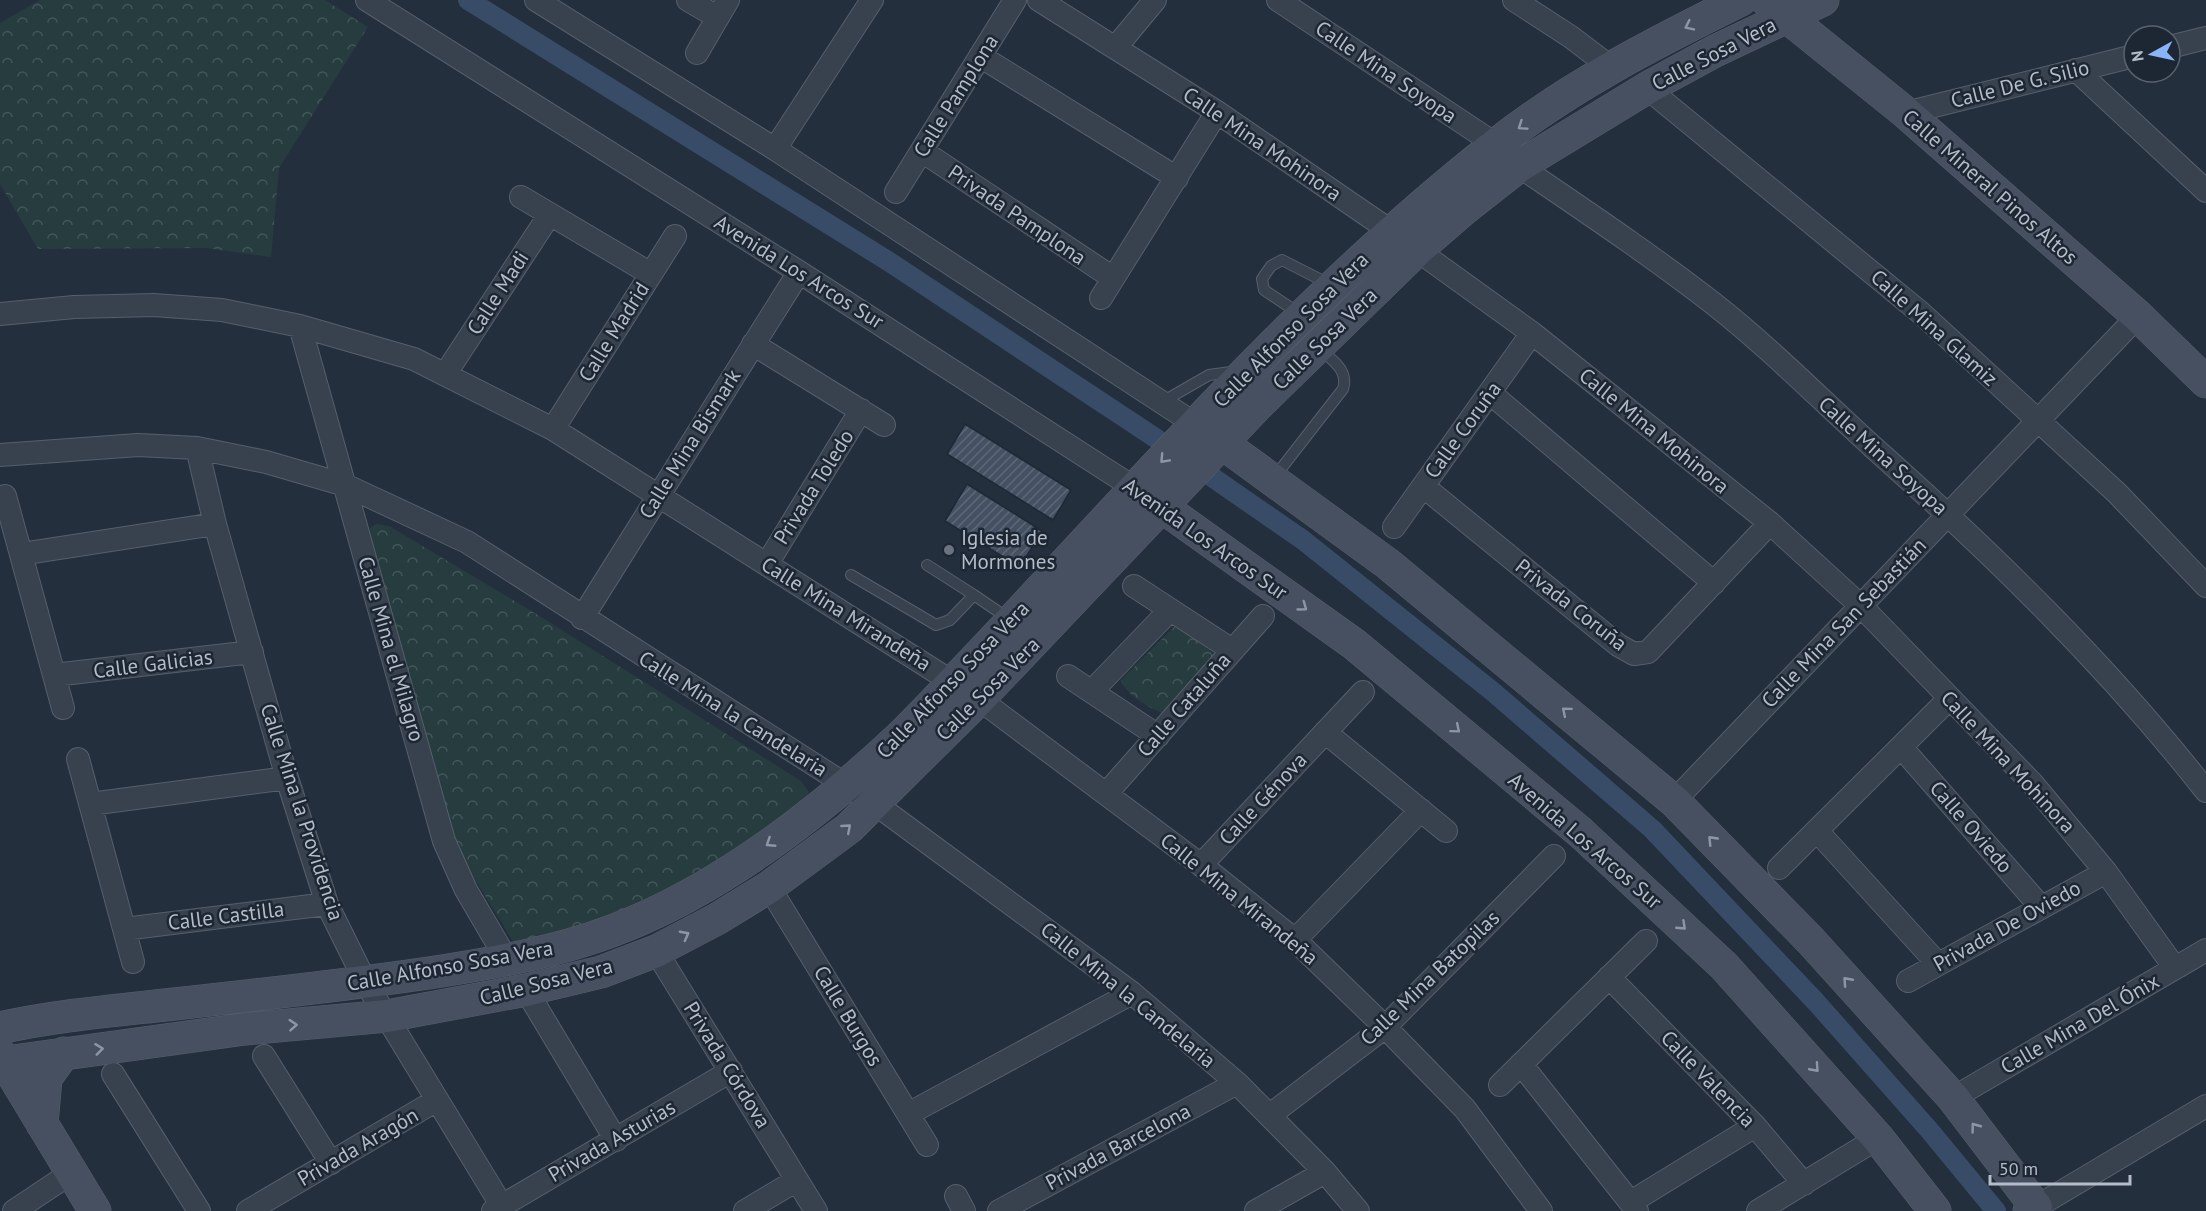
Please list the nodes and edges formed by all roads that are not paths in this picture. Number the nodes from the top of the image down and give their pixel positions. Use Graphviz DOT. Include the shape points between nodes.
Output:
graph roads {
  1 [pos="367,0"];
  2 [pos="536,0"];
  3 [pos="688,0"];
  4 [pos="872,0"];
  5 [pos="1015,0"];
  6 [pos="1039,0"];
  7 [pos="1155,0"];
  8 [pos="1278,0"];
  9 [pos="1514,0"];
  10 [pos="1741,0"];
  11 [pos="1823,0"];
  12 [pos="1777,8"];
  13 [pos="723,9"];
  14 [pos="2206,38"];
  15 [pos="2182,43"];
  16 [pos="1116,47"];
  17 [pos="697,53"];
  18 [pos="980,56"];
  19 [pos="2122,59"];
  20 [pos="1613,69"];
  21 [pos="2076,70"];
  22 [pos="1647,88"];
  23 [pos="1217,112"];
  24 [pos="1906,113"];
  25 [pos="1495,144"];
  26 [pos="775,149"];
  27 [pos="922,151"];
  28 [pos="1519,166"];
  29 [pos="1177,178"];
  30 [pos="2206,191"];
  31 [pos="896,192"];
  32 [pos="521,197"];
  33 [pos="550,214"];
  34 [pos="1392,232"];
  35 [pos="675,236"];
  36 [pos="1417,250"];
  37 [pos="799,272"];
  38 [pos="651,274"];
  39 [pos="1113,278"];
  40 [pos="1334,286"];
  41 [pos="1101,298"];
  42 [pos="0,314"];
  43 [pos="1303,316"];
  44 [pos="2138,316"];
  45 [pos="300,326"];
  46 [pos="1532,333"];
  47 [pos="753,344"];
  48 [pos="1317,346"];
  49 [pos="2202,370"];
  50 [pos="1247,372"];
  51 [pos="446,373"];
  52 [pos="1490,393"];
  53 [pos="1162,402"];
  54 [pos="1258,405"];
  55 [pos="861,410"];
  56 [pos="2037,421"];
  57 [pos="1196,424"];
  58 [pos="884,425"];
  59 [pos="553,429"];
  60 [pos="1222,441"];
  61 [pos="197,448"];
  62 [pos="0,455"];
  63 [pos="1268,475"];
  64 [pos="345,485"];
  65 [pos="1423,486"];
  66 [pos="5,496"];
  67 [pos="657,497"];
  68 [pos="1148,497"];
  69 [pos="1949,514"];
  70 [pos="1770,523"];
  71 [pos="215,524"];
  72 [pos="1394,527"];
  73 [pos="21,554"];
  74 [pos="767,564"];
  75 [pos="927,566"];
  76 [pos="851,575"];
  77 [pos="1714,583"];
  78 [pos="1134,586"];
  79 [pos="2206,586"];
  80 [pos="974,595"];
  81 [pos="1861,606"];
  82 [pos="1170,610"];
  83 [pos="1263,616"];
  84 [pos="582,618"];
  85 [pos="1012,621"];
  86 [pos="1232,650"];
  87 [pos="252,652"];
  88 [pos="54,675"];
  89 [pos="1068,676"];
  90 [pos="954,682"];
  91 [pos="1092,691"];
  92 [pos="1363,692"];
  93 [pos="1950,698"];
  94 [pos="979,699"];
  95 [pos="63,708"];
  96 [pos="1325,732"];
  97 [pos="1158,736"];
  98 [pos="1901,747"];
  99 [pos="78,759"];
  100 [pos="287,777"];
  101 [pos="847,786"];
  102 [pos="2206,791"];
  103 [pos="1106,794"];
  104 [pos="1674,801"];
  105 [pos="874,803"];
  106 [pos="90,804"];
  107 [pos="1420,810"];
  108 [pos="1446,831"];
  109 [pos="1818,832"];
  110 [pos="1554,856"];
  111 [pos="1201,865"];
  112 [pos="1779,868"];
  113 [pos="2106,872"];
  114 [pos="769,886"];
  115 [pos="327,904"];
  116 [pos="2041,907"];
  117 [pos="124,929"];
  118 [pos="1294,940"];
  119 [pos="1646,941"];
  120 [pos="2206,950"];
  121 [pos="656,951"];
  122 [pos="507,960"];
  123 [pos="133,962"];
  124 [pos="1938,964"];
  125 [pos="2175,968"];
  126 [pos="1609,977"];
  127 [pos="1908,981"];
  128 [pos="366,983"];
  129 [pos="526,990"];
  130 [pos="1132,993"];
  131 [pos="387,1016"];
  132 [pos="1385,1027"];
  133 [pos="0,1028"];
  134 [pos="64,1053"];
  135 [pos="264,1056"];
  136 [pos="1,1059"];
  137 [pos="1521,1064"];
  138 [pos="731,1071"];
  139 [pos="113,1074"];
  140 [pos="1237,1083"];
  141 [pos="1500,1085"];
  142 [pos="1953,1098"];
  143 [pos="437,1100"];
  144 [pos="2206,1106"];
  145 [pos="908,1114"];
  146 [pos="1270,1115"];
  147 [pos="42,1124"];
  148 [pos="1755,1126"];
  149 [pos="1878,1138"];
  150 [pos="616,1140"];
  151 [pos="927,1145"];
  152 [pos="331,1163"];
  153 [pos="1325,1172"];
  154 [pos="71,1173"];
  155 [pos="797,1180"];
  156 [pos="1804,1184"];
  157 [pos="1634,1206"];
  158 [pos="500,1209"];
  159 [pos="2035,1210"];
  160 [pos="14,1211"];
  161 [pos="95,1211"];
  162 [pos="199,1211"];
  163 [pos="248,1211"];
  164 [pos="746,1211"];
  165 [pos="816,1211"];
  166 [pos="999,1211"];
  167 [pos="1256,1211"];
  168 [pos="1358,1211"];
  169 [pos="1542,1211"];
  170 [pos="1758,1211"];
  171 [pos="1935,1211"];
  1 -- 37 [label="street, Avenida Los Arcos Sur"];
  2 -- 26 [label="street"];
  3 -- 13 [label="street"];
  4 -- 26 [label="street"];
  5 -- 18 [label="street, Calle Pamplona"];
  6 -- 16 [label="street, Calle Mina Mohinora"];
  7 -- 16 [label="street"];
  8 -- 25 [label="street, Calle Mina Soyopa"];
  9 -- 20 [label="street"];
  10 -- 20 [label="main road, Calle Alfonso Sosa Vera, one-way"];
  11 -- 12 [label="main road, Calle Sosa Vera"];
  12 -- 22 [label="main road, Calle Sosa Vera"];
  12 -- 24 [label="main road, Calle Mineral Pinos Altos"];
  13 -- 17 [label="street"];
  14 -- 15 [label="street"];
  16 -- 23 [label="street, Calle Mina Mohinora"];
  18 -- 27 [label="street, Calle Pamplona"];
  18 -- 29 [label="street"];
  19 -- 21 [label="street, Calle De G. Silio"];
  20 -- 25 [label="main road, Calle Alfonso Sosa Vera, one-way"];
  21 -- 24 [label="street, Calle De G. Silio"];
  21 -- 30 [label="street"];
  22 -- 28 [label="main road, Calle Sosa Vera"];
  22 -- 56 [label="street, Calle Mina Glamiz" via="1921,313"];
  23 -- 29 [label="street"];
  23 -- 34 [label="street, Calle Mina Mohinora"];
  24 -- 44 [label="main road, Calle Mineral Pinos Altos"];
  25 -- 34 [label="main road, Calle Alfonso Sosa Vera"];
  26 -- 53 [label="street"];
  27 -- 31 [label="street, Calle Pamplona"];
  27 -- 39 [label="street, Privada Pamplona"];
  28 -- 36 [label="main road, Calle Sosa Vera"];
  28 -- 69 [label="street, Calle Mina Soyopa" via="1716,306"];
  29 -- 39 [label="street"];
  32 -- 33 [label="street"];
  33 -- 38 [label="street"];
  33 -- 51 [label="street, Calle Madi"];
  34 -- 36 [label="street, Calle Mina Mohinora"];
  34 -- 40 [label="main road, Calle Alfonso Sosa Vera"];
  35 -- 38 [label="street, Calle Madrid"];
  36 -- 46 [label="street, Calle Mina Mohinora"];
  36 -- 48 [label="main road, Calle Sosa Vera"];
  37 -- 47 [label="street, Calle Mina Bismark"];
  37 -- 68 [label="street, Avenida Los Arcos Sur"];
  38 -- 59 [label="street, Calle Madrid"];
  39 -- 41 [label="street"];
  40 -- 43 [label="main road, Calle Alfonso Sosa Vera"];
  40 -- 43 [label="lane" via="1282,260 1270,266 1262,279 1264,290"];
  42 -- 45 [label="street, Calle Mina Mirandeña" via="154,305 222,310"];
  43 -- 50 [label="main road, Calle Alfonso Sosa Vera"];
  44 -- 49 [label="main road, Calle Mineral Pinos Altos"];
  44 -- 56 [label="street, Calle Mina San Sebastián"];
  45 -- 51 [label="street, Calle Mina Mirandeña" via="414,359"];
  45 -- 64 [label="street, Calle Mina el Milagro"];
  46 -- 52 [label="street, Calle Coruña"];
  46 -- 70 [label="street, Calle Mina Mohinora"];
  47 -- 55 [label="street, Privada Toledo"];
  47 -- 67 [label="street, Calle Mina Bismark"];
  48 -- 54 [label="main road, Calle Sosa Vera"];
  48 -- 63 [label="lane" via="1342,370 1343,388"];
  50 -- 53 [label="lane" via="1216,373"];
  50 -- 57 [label="main road, Calle Alfonso Sosa Vera"];
  51 -- 59 [label="street, Calle Mina Mirandeña"];
  52 -- 65 [label="street, Calle Coruña"];
  52 -- 77 [label="street"];
  53 -- 57 [label="street"];
  54 -- 60 [label="main road, Calle Sosa Vera"];
  54 -- 63 [label="main road"];
  55 -- 58 [label="street, Privada Toledo"];
  55 -- 74 [label="street, Privada Toledo"];
  56 -- 69 [label="street, Calle Mina San Sebastián"];
  56 -- 79 [label="street, Calle Mina Glamiz" via="2117,493"];
  57 -- 60 [label="main road"];
  57 -- 68 [label="main road, Calle Alfonso Sosa Vera, one-way"];
  59 -- 67 [label="street, Calle Mina Mirandeña"];
  60 -- 63 [label="main road"];
  60 -- 68 [label="main road, Calle Sosa Vera"];
  61 -- 62 [label="street, Calle Mina la Candelaria" via="138,445"];
  61 -- 64 [label="street, Calle Mina la Candelaria" via="267,462"];
  61 -- 71 [label="street, Calle Mina la Providencia"];
  104 -- 63 [label="main road, one-way" via="1388,564"];
  64 -- 84 [label="street, Calle Mina la Candelaria" via="467,542"];
  64 -- 122 [label="street, Calle Mina el Milagro" via="444,841 466,890"];
  65 -- 72 [label="street, Calle Coruña"];
  65 -- 77 [label="street, Privada Coruña" via="1634,654 1648,652"];
  66 -- 73 [label="street"];
  67 -- 74 [label="street, Calle Mina Mirandeña"];
  67 -- 84 [label="street, Calle Mina Bismark"];
  68 -- 85 [label="main road, Calle Alfonso Sosa Vera"];
  68 -- 94 [label="main road, Calle Sosa Vera" via="1100,574"];
  68 -- 149 [label="main road, Avenida Los Arcos Sur, one-way" via="1354,644 1580,832 1724,966"];
  69 -- 81 [label="street, Calle Mina San Sebastián"];
  69 -- 102 [label="street, Calle Mina Soyopa" via="2079,643 2164,737"];
  70 -- 77 [label="street, Privada Coruña"];
  70 -- 81 [label="street, Calle Mina Mohinora"];
  71 -- 73 [label="street"];
  71 -- 87 [label="street, Calle Mina la Providencia"];
  73 -- 88 [label="street"];
  74 -- 90 [label="street, Calle Mina Mirandeña"];
  75 -- 80 [label="lane"];
  76 -- 80 [label="lane" via="936,625 950,620"];
  78 -- 82 [label="street"];
  80 -- 85 [label="lane"];
  81 -- 93 [label="street, Calle Mina Mohinora"];
  81 -- 104 [label="street, Calle Mina San Sebastián"];
  82 -- 86 [label="street"];
  82 -- 91 [label="street"];
  83 -- 86 [label="street, Calle Cataluña"];
  84 -- 101 [label="street, Calle Mina la Candelaria"];
  85 -- 90 [label="main road, Calle Alfonso Sosa Vera"];
  86 -- 97 [label="street, Calle Cataluña"];
  87 -- 88 [label="street, Calle Galicias"];
  87 -- 100 [label="street, Calle Mina la Providencia"];
  88 -- 95 [label="street"];
  89 -- 91 [label="street"];
  90 -- 94 [label="street, Calle Mina Mirandeña"];
  90 -- 101 [label="main road, Calle Alfonso Sosa Vera"];
  91 -- 97 [label="street"];
  92 -- 96 [label="street, Calle Génova"];
  93 -- 98 [label="street"];
  93 -- 113 [label="street, Calle Mina Mohinora" via="2032,783"];
  94 -- 103 [label="street, Calle Mina Mirandeña"];
  94 -- 105 [label="main road, Calle Sosa Vera"];
  96 -- 107 [label="street"];
  96 -- 111 [label="street, Calle Génova"];
  97 -- 103 [label="street, Calle Cataluña"];
  98 -- 109 [label="street"];
  98 -- 116 [label="street, Calle Oviedo"];
  99 -- 106 [label="street"];
  100 -- 106 [label="street"];
  100 -- 115 [label="street, Calle Mina la Providencia"];
  101 -- 105 [label="street, Calle Mina la Candelaria"];
  101 -- 122 [label="main road, Calle Alfonso Sosa Vera, one-way" via="705,886 644,918 607,933"];
  103 -- 111 [label="street, Calle Mina Mirandeña"];
  142 -- 104 [label="main road, one-way" via="1811,941"];
  114 -- 105 [label="main road, Calle Sosa Vera, one-way" via="849,828"];
  105 -- 130 [label="street, Calle Mina la Candelaria"];
  106 -- 117 [label="street"];
  107 -- 108 [label="street"];
  107 -- 118 [label="street"];
  109 -- 112 [label="street"];
  109 -- 124 [label="street"];
  110 -- 132 [label="street, Calle Mina Batopilas"];
  111 -- 118 [label="street, Calle Mina Mirandeña"];
  113 -- 116 [label="street, Privada De Oviedo"];
  113 -- 125 [label="street, Calle Mina Mohinora"];
  121 -- 114 [label="main road, Calle Sosa Vera, one-way"];
  114 -- 145 [label="street, Calle Burgos"];
  115 -- 117 [label="street, Calle Castilla"];
  115 -- 128 [label="street, Calle Mina la Providencia"];
  116 -- 124 [label="street, Privada De Oviedo"];
  117 -- 123 [label="street"];
  118 -- 132 [label="street, Calle Mina Mirandeña"];
  119 -- 126 [label="street"];
  120 -- 125 [label="street, Calle Mina Del Ónix"];
  121 -- 129 [label="main road, Calle Sosa Vera" via="601,972"];
  121 -- 138 [label="street, Privada Córdova"];
  122 -- 128 [label="main road, Calle Alfonso Sosa Vera"];
  124 -- 127 [label="street, Privada De Oviedo"];
  125 -- 142 [label="street, Calle Mina Del Ónix"];
  126 -- 137 [label="street"];
  126 -- 148 [label="street, Calle Valencia"];
  128 -- 131 [label="street, Calle Mina la Providencia"];
  128 -- 133 [label="main road, Calle Alfonso Sosa Vera"];
  129 -- 131 [label="main road, Calle Sosa Vera"];
  129 -- 150 [label="street"];
  130 -- 140 [label="street, Calle Mina la Candelaria"];
  130 -- 145 [label="street"];
  134 -- 131 [label="main road, Calle Sosa Vera, one-way" via="245,1029"];
  131 -- 143 [label="street, Calle Mina la Providencia"];
  132 -- 146 [label="street, Calle Mina Batopilas"];
  132 -- 169 [label="street, Calle Mina Mirandeña" via="1465,1110"];
  134 -- 136 [label="main road, Calle Sosa Vera"];
  134 -- 147 [label="main road" via="46,1078"];
  135 -- 152 [label="street"];
  136 -- 147 [label="main road"];
  137 -- 141 [label="street"];
  137 -- 157 [label="street"];
  138 -- 150 [label="street, Privada Asturias"];
  138 -- 155 [label="street, Privada Córdova"];
  139 -- 162 [label="street"];
  140 -- 146 [label="street, Calle Mina la Candelaria"];
  140 -- 166 [label="street, Privada Barcelona"];
  159 -- 142 [label="main road, one-way"];
  143 -- 152 [label="street, Privada Aragón"];
  143 -- 158 [label="street, Calle Mina la Providencia"];
  144 -- 159 [label="street"];
  145 -- 151 [label="street, Calle Burgos"];
  146 -- 153 [label="street, Calle Mina la Candelaria"];
  147 -- 154 [label="main road"];
  148 -- 156 [label="street, Calle Valencia"];
  148 -- 157 [label="street"];
  149 -- 156 [label="street"];
  149 -- 171 [label="main road, Avenida Los Arcos Sur"];
  150 -- 158 [label="street, Privada Asturias"];
  152 -- 163 [label="street, Privada Aragón"];
  153 -- 167 [label="street"];
  153 -- 168 [label="street, Calle Mina la Candelaria"];
  154 -- 160 [label="street"];
  154 -- 161 [label="main road"];
  155 -- 164 [label="street"];
  155 -- 165 [label="street, Privada Córdova"];
  156 -- 170 [label="street"];
}
